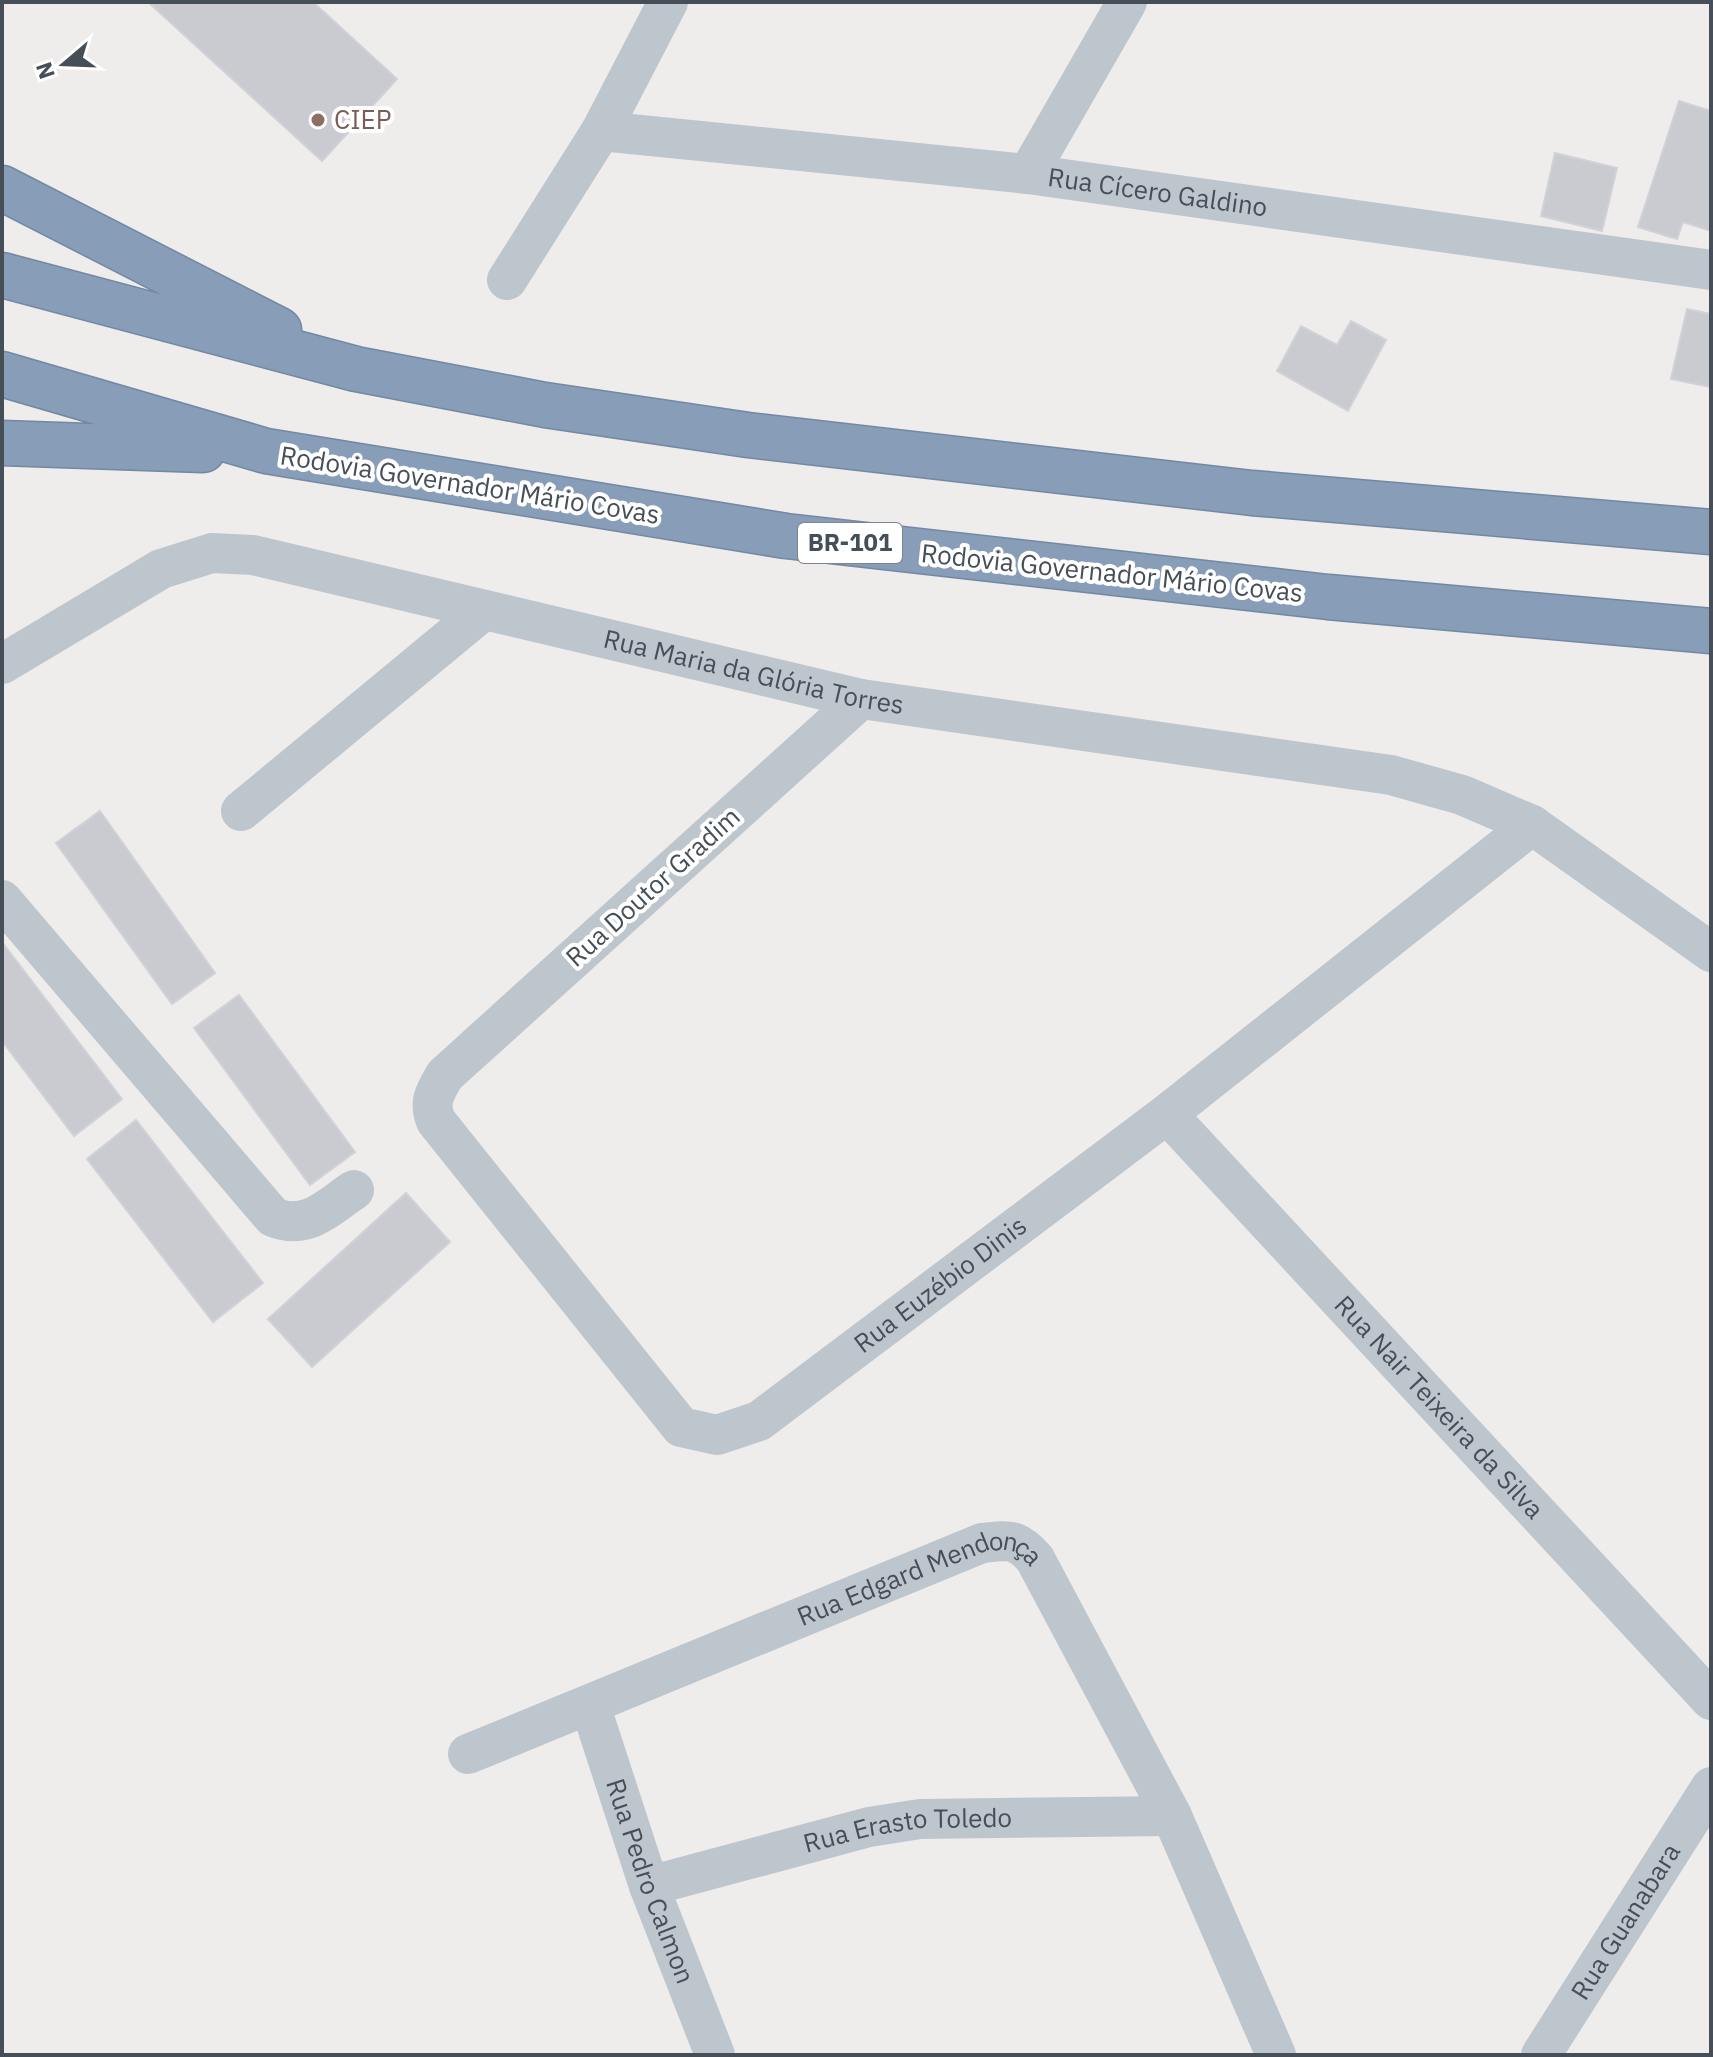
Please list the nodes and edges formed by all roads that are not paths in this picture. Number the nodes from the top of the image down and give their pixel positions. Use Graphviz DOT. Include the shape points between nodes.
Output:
graph roads {
  1 [pos="668,2"];
  2 [pos="1127,2"];
  3 [pos="601,131"];
  4 [pos="1028,174"];
  5 [pos="2,188"];
  6 [pos="1711,270"];
  7 [pos="2,275"];
  8 [pos="507,280"];
  9 [pos="356,369"];
  10 [pos="2,374"];
  11 [pos="2,443"];
  12 [pos="266,451"];
  13 [pos="1711,532"];
  14 [pos="484,610"];
  15 [pos="1711,631"];
  16 [pos="2,664"];
  17 [pos="861,699"];
  18 [pos="241,811"];
  19 [pos="1532,825"];
  20 [pos="2,900"];
  21 [pos="1711,952"];
  22 [pos="445,1075"];
  23 [pos="1167,1114"];
  24 [pos="354,1190"];
  25 [pos="1711,1700"];
  26 [pos="590,1705"];
  27 [pos="468,1754"];
  28 [pos="1711,1787"];
  29 [pos="1172,1816"];
  30 [pos="649,1886"];
  31 [pos="715,2055"];
  32 [pos="1276,2055"];
  33 [pos="1541,2055"];
  1 -- 3 [label="street"];
  2 -- 4 [label="street"];
  3 -- 4 [label="street, Rua Cícero Galdino"];
  3 -- 8 [label="street"];
  4 -- 6 [label="street, Rua Cícero Galdino"];
  5 -- 9 [label="highway"];
  7 -- 9 [label="highway"];
  9 -- 13 [label="highway" via="545,405 748,435 1252,493"];
  10 -- 12 [label="highway, Rodovia Governador Mário Covas / BR-101"];
  11 -- 12 [label="highway"];
  12 -- 15 [label="highway, Rodovia Governador Mário Covas / BR-101" via="786,536 1312,595"];
  14 -- 16 [label="street, Rua Maria da Glória Torres" via="253,555 212,553 161,569"];
  14 -- 17 [label="street, Rua Maria da Glória Torres"];
  14 -- 18 [label="street"];
  17 -- 19 [label="street, Rua Maria da Glória Torres" via="1391,775 1462,795"];
  17 -- 22 [label="street, Rua Doutor Gradim"];
  19 -- 21 [label="street, Rua Maria da Glória Torres"];
  19 -- 23 [label="street, Rua Euzébio Dinis"];
  20 -- 24 [label="street" via="273,1217 289,1224 309,1220"];
  22 -- 23 [label="street, Rua Euzébio Dinis" via="433,1094 436,1121 681,1427 717,1435 759,1421"];
  23 -- 25 [label="street, Rua Nair Teixeira da Silva"];
  26 -- 27 [label="street, Rua Edgard Mendonça"];
  26 -- 29 [label="street, Rua Edgard Mendonça" via="982,1543 1007,1540 1023,1545 1035,1559"];
  26 -- 30 [label="street, Rua Pedro Calmon"];
  28 -- 33 [label="street, Rua Guanabara"];
  29 -- 30 [label="street, Rua Erasto Toledo" via="920,1819 869,1827"];
  29 -- 32 [label="street, Rua Edgard Mendonça"];
  30 -- 31 [label="street, Rua Pedro Calmon"];
}
